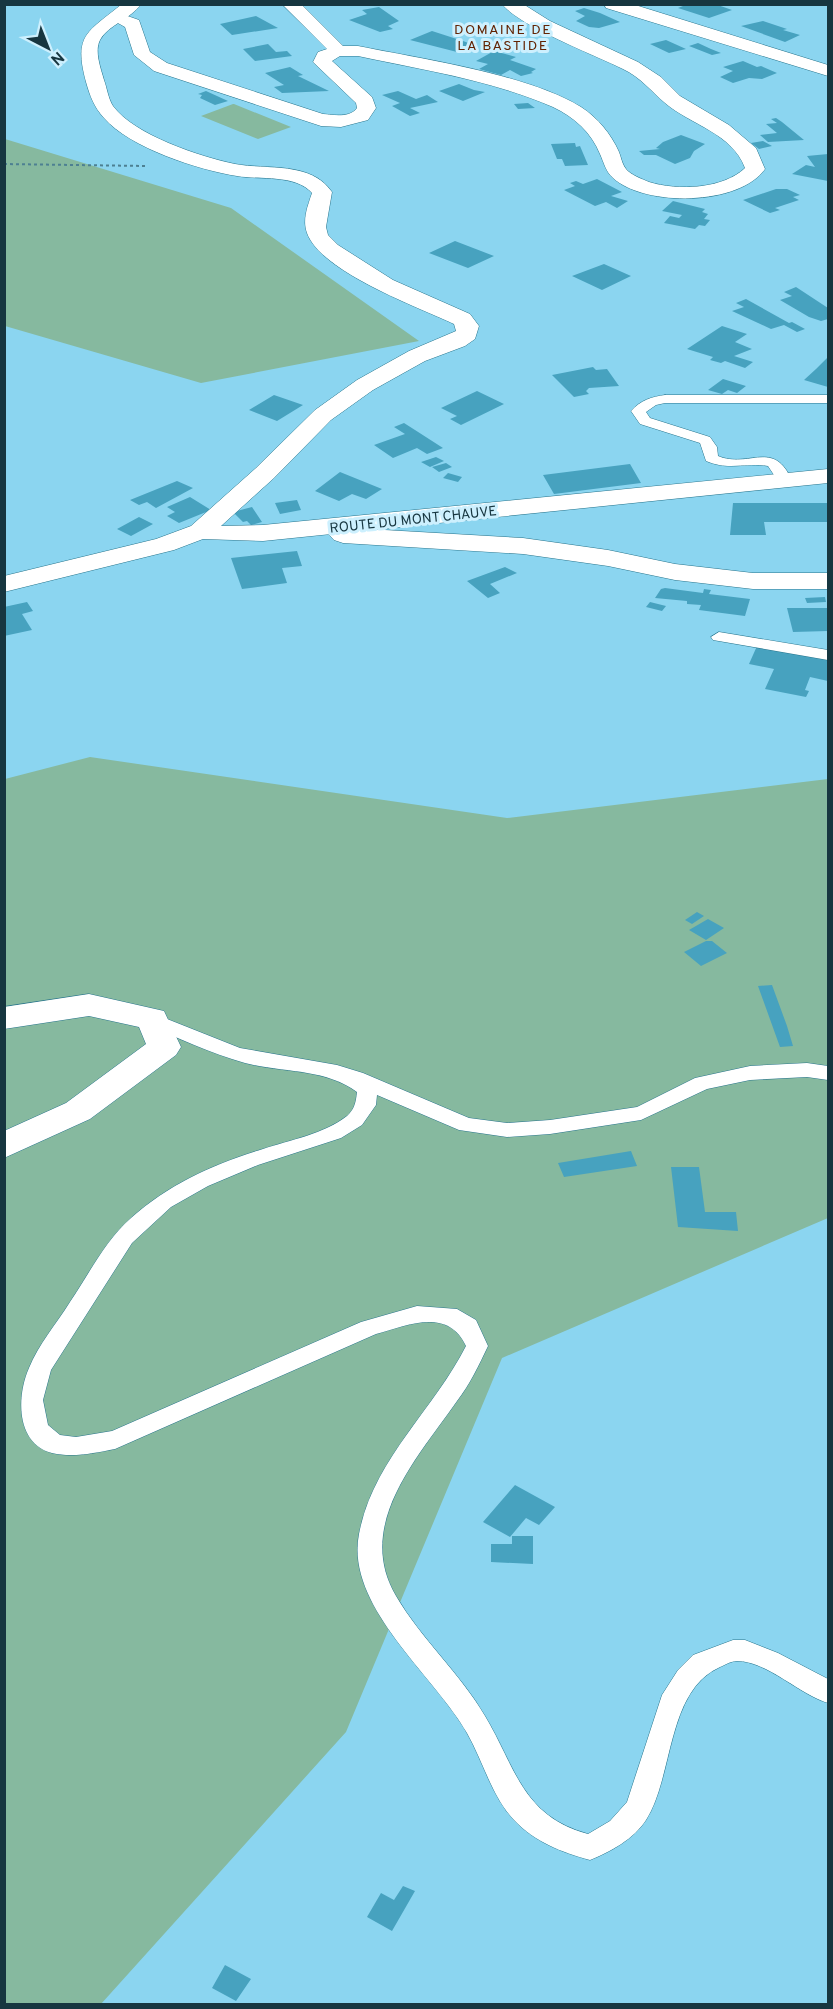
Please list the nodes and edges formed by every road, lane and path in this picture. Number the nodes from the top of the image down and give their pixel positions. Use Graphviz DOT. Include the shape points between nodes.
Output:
graph roads {
  1 [pos="290,4"];
  2 [pos="510,4"];
  3 [pos="612,4"];
  4 [pos="125,11"];
  5 [pos="338,51"];
  6 [pos="828,71"];
  7 [pos="4,164"];
  8 [pos="148,166"];
  9 [pos="828,399"];
  10 [pos="828,476"];
  11 [pos="785,481"];
  12 [pos="335,527"];
  13 [pos="200,531"];
  14 [pos="828,581"];
  15 [pos="4,584"];
  16 [pos="719,637"];
  17 [pos="828,656"];
  18 [pos="4,1018"];
  19 [pos="152,1019"];
  20 [pos="828,1073"];
  21 [pos="351,1076"];
  22 [pos="4,1146"];
  23 [pos="828,1692"];
  1 -- 5 [label="street"];
  2 -- 5 [label="street" via="544,25 632,66 673,100 722,129 749,152 755,169 740,183 708,191 675,193 639,185 618,173 602,135 587,119 558,102 410,62 358,51"];
  3 -- 6 [label="street"];
  4 -- 5 [label="street" via="133,24 137,50 150,62 170,72 321,120 361,116 367,108 365,101 322,62 324,56"];
  4 -- 13 [label="street" via="96,30 89,40 88,50 103,105 111,115 143,136 201,162 301,178 319,186 322,192 315,224 319,236 345,261 462,319 468,326 467,334 457,341 417,356 365,385 323,415"];
  7 -- 8 [label="path"];
  9 -- 11 [label="lane" via="665,399 652,401 638,411 645,421 705,440 711,458 725,465 766,460 777,464"];
  10 -- 11 [label="street, ROUTE DU MONT CHAUVE"];
  11 -- 12 [label="street, ROUTE DU MONT CHAUVE"];
  12 -- 13 [label="street, ROUTE DU MONT CHAUVE" via="244,534"];
  12 -- 14 [label="street" via="343,535 523,546 742,580"];
  13 -- 15 [label="street, ROUTE DU MONT CHAUVE" via="165,545"];
  16 -- 17 [label="lane"];
  18 -- 19 [label="street" via="89,1005"];
  19 -- 21 [label="lane" via="261,1060 329,1069"];
  19 -- 22 [label="street" via="164,1047 78,1111"];
  20 -- 21 [label="lane" via="750,1073 702,1083 641,1113 507,1130 466,1125"];
  21 -- 23 [label="lane" via="367,1089 366,1105 355,1120 333,1133 201,1181 163,1203 124,1237 40,1368 31,1400 37,1429 54,1444 76,1446 115,1440 369,1328 417,1314 449,1314 468,1326 477,1346 455,1388 414,1439 385,1490 371,1531 369,1560 382,1592 474,1721 521,1809 554,1837 590,1846 620,1831 641,1804 661,1734 684,1677 707,1658 737,1650"];
}
